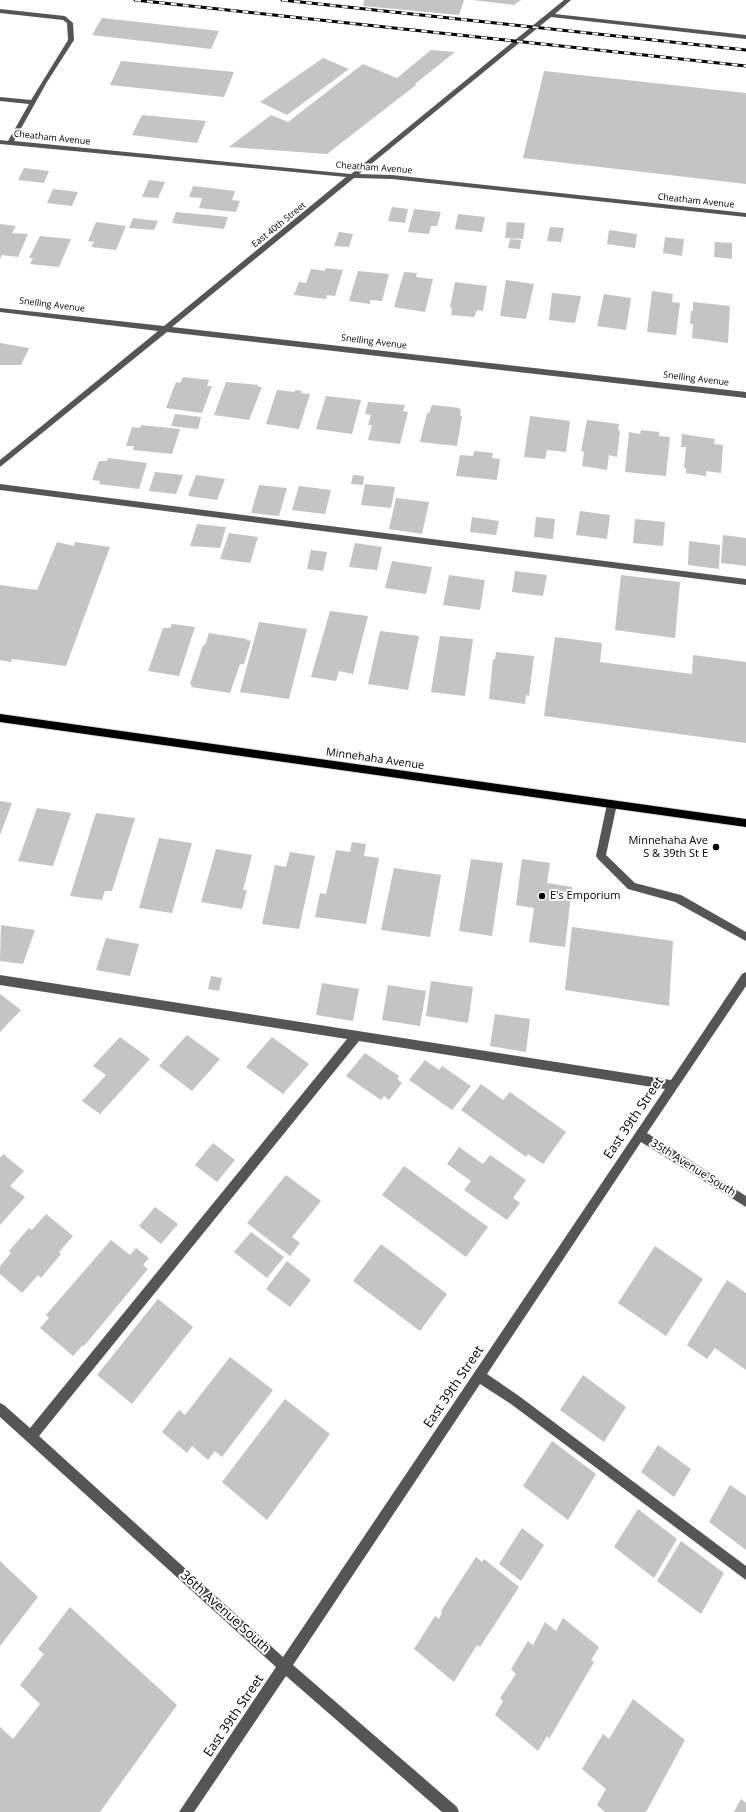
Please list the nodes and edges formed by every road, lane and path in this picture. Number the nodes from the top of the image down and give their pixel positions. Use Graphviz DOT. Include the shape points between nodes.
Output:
graph roads {
  1 [pos="568,0"];
  2 [pos="0,11"];
  3 [pos="550,15"];
  4 [pos="746,37"];
  5 [pos="0,99"];
  6 [pos="33,102"];
  7 [pos="0,142"];
  8 [pos="10,143"];
  9 [pos="353,176"];
  10 [pos="746,215"];
  11 [pos="0,310"];
  12 [pos="166,328"];
  13 [pos="746,395"];
  14 [pos="0,464"];
  15 [pos="0,487"];
  16 [pos="746,582"];
  17 [pos="0,718"];
  18 [pos="612,804"];
  19 [pos="746,823"];
  20 [pos="746,937"];
  21 [pos="746,977"];
  22 [pos="0,980"];
  23 [pos="356,1036"];
  24 [pos="673,1085"];
  25 [pos="640,1135"];
  26 [pos="746,1202"];
  27 [pos="478,1375"];
  28 [pos="0,1409"];
  29 [pos="31,1436"];
  30 [pos="746,1574"];
  31 [pos="285,1667"];
  32 [pos="186,1812"];
  33 [pos="452,1812"];
  1 -- 3 [label="street, East 40th Street"];
  2 -- 6 [label="street" via="66,18 70,23 70,40"];
  3 -- 4 [label="street"];
  3 -- 9 [label="street, East 40th Street"];
  5 -- 6 [label="street"];
  6 -- 8 [label="street"];
  7 -- 8 [label="street, Cheatham Avenue"];
  8 -- 9 [label="street, Cheatham Avenue"];
  9 -- 10 [label="street, Cheatham Avenue" via="392,177"];
  9 -- 12 [label="street, East 40th Street"];
  11 -- 12 [label="street, Snelling Avenue"];
  12 -- 13 [label="street, Snelling Avenue"];
  12 -- 14 [label="street, East 40th Street"];
  15 -- 16 [label="street"];
  17 -- 18 [label="main road, Minnehaha Avenue"];
  18 -- 19 [label="main road, Minnehaha Avenue"];
  18 -- 20 [label="street" via="601,856 632,886 677,898"];
  21 -- 24 [label="street, East 39th Street"];
  22 -- 23 [label="street"];
  23 -- 24 [label="street"];
  23 -- 29 [label="street"];
  24 -- 25 [label="street, East 39th Street"];
  25 -- 26 [label="street, 35th Avenue South"];
  25 -- 27 [label="street, East 39th Street"];
  27 -- 30 [label="street"];
  27 -- 31 [label="street, East 39th Street"];
  28 -- 29 [label="street, 36th Avenue South"];
  29 -- 31 [label="street, 36th Avenue South"];
  31 -- 32 [label="street, East 39th Street"];
  31 -- 33 [label="street, 36th Avenue South"];
}
